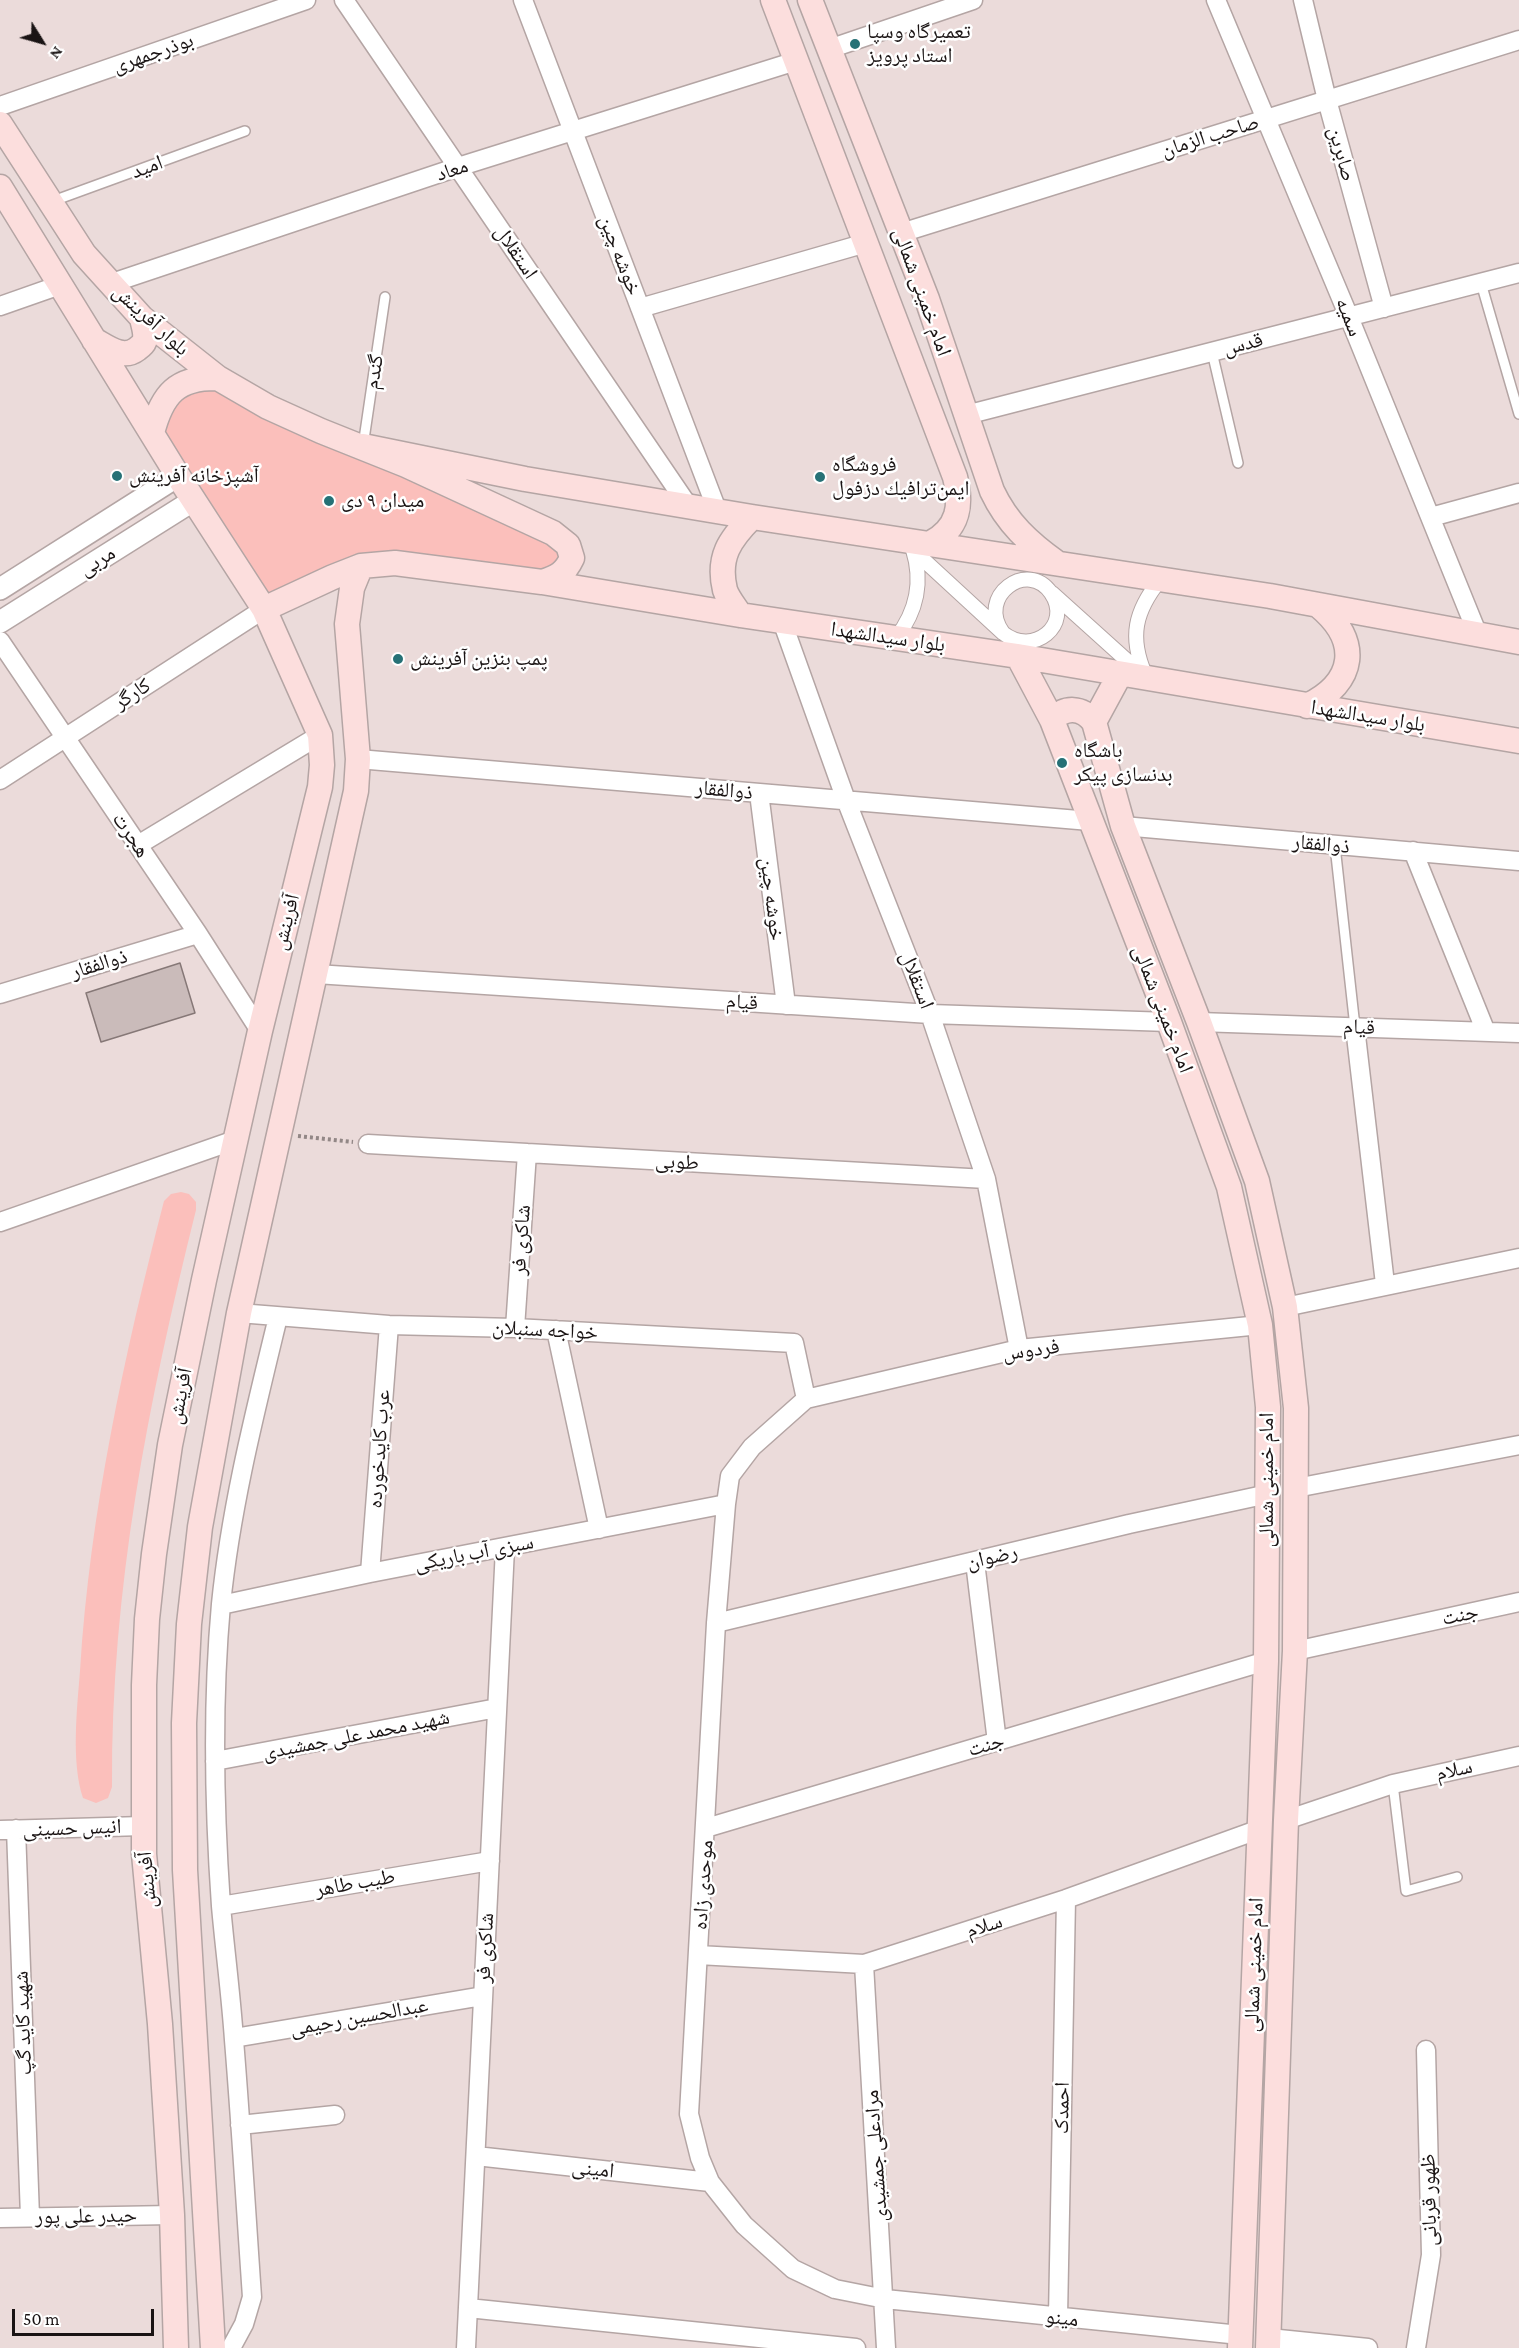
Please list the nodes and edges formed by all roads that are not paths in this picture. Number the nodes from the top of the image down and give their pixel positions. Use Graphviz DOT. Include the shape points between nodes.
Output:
graph roads {
  1 [pos="306,0"];
  2 [pos="344,0"];
  3 [pos="523,0"];
  4 [pos="773,0"];
  5 [pos="810,0"];
  6 [pos="973,0"];
  7 [pos="1216,0"];
  8 [pos="1304,0"];
  9 [pos="1519,40"];
  10 [pos="829,49"];
  11 [pos="796,61"];
  12 [pos="1327,100"];
  13 [pos="0,106"];
  14 [pos="1266,119"];
  15 [pos="0,124"];
  16 [pos="245,131"];
  17 [pos="573,132"];
  18 [pos="458,167"];
  19 [pos="0,187"];
  20 [pos="49,203"];
  21 [pos="901,233"];
  22 [pos="866,243"];
  23 [pos="1519,273"];
  24 [pos="1481,283"];
  25 [pos="109,284"];
  26 [pos="60,285"];
  27 [pos="385,297"];
  28 [pos="0,306"];
  29 [pos="640,308"];
  30 [pos="1384,308"];
  31 [pos="1349,316"];
  32 [pos="142,318"];
  33 [pos="94,340"];
  34 [pos="1212,352"];
  35 [pos="218,378"];
  36 [pos="1519,414"];
  37 [pos="966,415"];
  38 [pos="152,433"];
  39 [pos="363,446"];
  40 [pos="1238,463"];
  41 [pos="187,489"];
  42 [pos="959,493"];
  43 [pos="1519,493"];
  44 [pos="995,497"];
  45 [pos="687,504"];
  46 [pos="717,510"];
  47 [pos="752,517"];
  48 [pos="1431,517"];
  49 [pos="918,545"];
  50 [pos="1059,565"];
  51 [pos="361,566"];
  52 [pos="1160,579"];
  53 [pos="542,582"];
  54 [pos="0,588"];
  55 [pos="1051,592"];
  56 [pos="1319,606"];
  57 [pos="264,609"];
  58 [pos="740,615"];
  59 [pos="782,621"];
  60 [pos="0,622"];
  61 [pos="1003,633"];
  62 [pos="1478,634"];
  63 [pos="896,638"];
  64 [pos="0,641"];
  65 [pos="1519,642"];
  66 [pos="1018,656"];
  67 [pos="1120,674"];
  68 [pos="1147,678"];
  69 [pos="1307,706"];
  70 [pos="1052,720"];
  71 [pos="1094,722"];
  72 [pos="320,735"];
  73 [pos="64,737"];
  74 [pos="1519,741"];
  75 [pos="358,759"];
  76 [pos="0,780"];
  77 [pos="759,793"];
  78 [pos="846,800"];
  79 [pos="1090,821"];
  80 [pos="1123,826"];
  81 [pos="308,832"];
  82 [pos="345,839"];
  83 [pos="138,845"];
  84 [pos="1335,846"];
  85 [pos="1413,852"];
  86 [pos="1519,861"];
  87 [pos="198,934"];
  88 [pos="316,974"];
  89 [pos="0,994"];
  90 [pos="786,1005"];
  91 [pos="930,1014"];
  92 [pos="1169,1022"];
  93 [pos="1199,1022"];
  94 [pos="1355,1027"];
  95 [pos="260,1031"];
  96 [pos="1486,1032"];
  97 [pos="1519,1033"];
  98 [pos="235,1140"];
  99 [pos="368,1144"];
  100 [pos="527,1153"];
  101 [pos="986,1179"];
  102 [pos="0,1222"];
  103 [pos="1519,1258"];
  104 [pos="1385,1284"];
  105 [pos="1285,1307"];
  106 [pos="239,1313"];
  107 [pos="278,1317"];
  108 [pos="388,1325"];
  109 [pos="1260,1325"];
  110 [pos="515,1328"];
  111 [pos="556,1330"];
  112 [pos="1019,1349"];
  113 [pos="806,1399"];
  114 [pos="1519,1445"];
  115 [pos="1296,1488"];
  116 [pos="1268,1494"];
  117 [pos="726,1504"];
  118 [pos="599,1529"];
  119 [pos="505,1548"];
  120 [pos="975,1562"];
  121 [pos="370,1572"];
  122 [pos="1519,1602"];
  123 [pos="221,1605"];
  124 [pos="716,1623"];
  125 [pos="1294,1651"];
  126 [pos="1266,1661"];
  127 [pos="497,1708"];
  128 [pos="997,1742"];
  129 [pos="1519,1756"];
  130 [pos="215,1761"];
  131 [pos="1393,1784"];
  132 [pos="1286,1821"];
  133 [pos="143,1826"];
  134 [pos="706,1827"];
  135 [pos="1260,1829"];
  136 [pos="8,1830"];
  137 [pos="490,1861"];
  138 [pos="1457,1877"];
  139 [pos="1066,1899"];
  140 [pos="221,1906"];
  141 [pos="698,1954"];
  142 [pos="864,1964"];
  143 [pos="483,1996"];
  144 [pos="234,2038"];
  145 [pos="1426,2050"];
  146 [pos="335,2115"];
  147 [pos="240,2125"];
  148 [pos="476,2156"];
  149 [pos="710,2182"];
  150 [pos="172,2215"];
  151 [pos="30,2217"];
  152 [pos="0,2218"];
  153 [pos="885,2299"];
  154 [pos="468,2307"];
  155 [pos="1058,2318"];
  156 [pos="1240,2342"];
  157 [pos="1268,2343"];
  158 [pos="176,2348"];
  159 [pos="213,2348"];
  160 [pos="231,2348"];
  161 [pos="466,2348"];
  162 [pos="856,2348"];
  163 [pos="886,2348"];
  164 [pos="1368,2348"];
  165 [pos="1416,2348"];
  1 -- 13 [label="street, بوذرجمهری"];
  2 -- 18 [label="street, استقلال"];
  3 -- 17 [label="street, خوشه چین"];
  4 -- 11 [label="main road, امام خمینی شمالی"];
  5 -- 10 [label="main road, امام خمینی شمالی"];
  6 -- 10 [label="street"];
  7 -- 14 [label="street, سمیه"];
  8 -- 12 [label="street, صابرین"];
  9 -- 12 [label="street, صاحب الزمان"];
  10 -- 21 [label="main road, امام خمینی شمالی"];
  11 -- 17 [label="street, معاد"];
  11 -- 22 [label="main road, امام خمینی شمالی"];
  12 -- 14 [label="street, صاحب الزمان"];
  12 -- 30 [label="street, صابرین"];
  14 -- 21 [label="street, صاحب الزمان"];
  14 -- 31 [label="street, سمیه"];
  15 -- 20 [label="main road, بلوار آفرینش"];
  16 -- 20 [label="lane, امید"];
  17 -- 18 [label="street, معاد"];
  17 -- 29 [label="street, خوشه چین"];
  18 -- 25 [label="street, معاد"];
  18 -- 45 [label="street, استقلال"];
  19 -- 26 [label="main road"];
  20 -- 25 [label="main road, بلوار آفرینش"];
  21 -- 37 [label="main road, امام خمینی شمالی"];
  22 -- 29 [label="street"];
  22 -- 42 [label="main road, امام خمینی شمالی" via="938,426"];
  23 -- 24 [label="street, قدس"];
  24 -- 30 [label="street, قدس"];
  24 -- 36 [label="lane"];
  25 -- 32 [label="main road, بلوار آفرینش"];
  26 -- 28 [label="street"];
  26 -- 33 [label="main road"];
  27 -- 39 [label="lane, گندم"];
  29 -- 46 [label="street, خوشه چین"];
  30 -- 31 [label="street, قدس"];
  31 -- 34 [label="street, قدس"];
  31 -- 48 [label="street, سمیه"];
  32 -- 33 [label="main road" via="146,337 134,352 126,355"];
  32 -- 35 [label="main road, بلوار آفرینش"];
  33 -- 38 [label="main road"];
  34 -- 37 [label="street, قدس"];
  34 -- 40 [label="lane"];
  35 -- 38 [label="main road" via="198,377 172,392 164,401"];
  35 -- 39 [label="main road, بلوار آفرینش" via="268,407"];
  37 -- 44 [label="main road, امام خمینی شمالی"];
  38 -- 41 [label="main road"];
  39 -- 45 [label="main road" via="525,479"];
  39 -- 53 [label="main road" via="553,533 568,545 572,558 566,571"];
  41 -- 54 [label="street, مربی"];
  41 -- 57 [label="main road, آفرینش"];
  41 -- 60 [label="street, مربی"];
  42 -- 44 [label="main road" via="964,506 974,509 983,509"];
  42 -- 49 [label="main road, امام خمینی شمالی" via="958,511 950,527 940,538"];
  43 -- 48 [label="street"];
  44 -- 50 [label="main road, امام خمینی شمالی" via="1018,532"];
  45 -- 46 [label="main road"];
  46 -- 47 [label="main road"];
  47 -- 49 [label="main road"];
  47 -- 58 [label="main road" via="732,537 723,563 726,591"];
  48 -- 62 [label="street, سمیه"];
  49 -- 50 [label="main road"];
  49 -- 61 [label="street"];
  49 -- 63 [label="street" via="915,604"];
  50 -- 52 [label="main road"];
  51 -- 53 [label="main road, بلوار سیدالشهدا" via="395,564"];
  51 -- 57 [label="main road, بلوار سیدالشهدا"];
  51 -- 75 [label="main road, آفرینش" via="352,588 347,624"];
  52 -- 56 [label="main road"];
  52 -- 68 [label="street" via="1138,616 1135,638 1138,659"];
  53 -- 58 [label="main road, بلوار سیدالشهدا"];
  55 -- 61 [label="street" via="1057,612 1050,632 1031,642 1010,639"];
  55 -- 61 [label="street" via="1023,580 1005,589 995,607"];
  55 -- 68 [label="street"];
  56 -- 62 [label="main road"];
  56 -- 69 [label="main road" via="1336,620 1346,639 1347,660 1341,680 1326,696"];
  57 -- 72 [label="main road, آفرینش"];
  57 -- 73 [label="street, کارگر"];
  58 -- 59 [label="main road, بلوار سیدالشهدا"];
  59 -- 63 [label="main road, بلوار سیدالشهدا"];
  59 -- 78 [label="street, استقلال"];
  62 -- 65 [label="main road"];
  63 -- 66 [label="main road, بلوار سیدالشهدا"];
  64 -- 73 [label="street, هجرت"];
  66 -- 67 [label="main road, بلوار سیدالشهدا"];
  66 -- 70 [label="main road, امام خمینی شمالی"];
  67 -- 68 [label="main road, بلوار سیدالشهدا"];
  67 -- 71 [label="main road"];
  68 -- 69 [label="main road, بلوار سیدالشهدا"];
  69 -- 74 [label="main road, بلوار سیدالشهدا"];
  70 -- 71 [label="main road" via="1074,709"];
  70 -- 79 [label="main road, امام خمینی شمالی"];
  71 -- 80 [label="main road, امام خمینی شمالی"];
  72 -- 81 [label="main road, آفرینش" via="320,787"];
  72 -- 83 [label="street"];
  73 -- 76 [label="street, کارگر"];
  73 -- 83 [label="street, هجرت"];
  75 -- 77 [label="street, ذوالفقار"];
  75 -- 82 [label="main road, آفرینش" via="356,791"];
  77 -- 78 [label="street, ذوالفقار"];
  77 -- 90 [label="street, خوشه چین"];
  78 -- 79 [label="street, ذوالفقار"];
  78 -- 91 [label="street, استقلال"];
  79 -- 92 [label="main road, امام خمینی شمالی"];
  80 -- 84 [label="street, ذوالفقار"];
  80 -- 93 [label="main road, امام خمینی شمالی"];
  81 -- 82 [label="main road"];
  81 -- 95 [label="main road, آفرینش"];
  82 -- 88 [label="main road, آفرینش"];
  83 -- 87 [label="street, هجرت"];
  84 -- 85 [label="street, ذوالفقار"];
  84 -- 94 [label="lane"];
  85 -- 86 [label="street, ذوالفقار"];
  85 -- 96 [label="street"];
  87 -- 89 [label="street, ذوالفقار"];
  87 -- 95 [label="street, هجرت"];
  88 -- 90 [label="street, قیام"];
  88 -- 106 [label="main road, آفرینش"];
  90 -- 91 [label="street, قیام"];
  91 -- 92 [label="street, قیام"];
  91 -- 101 [label="street, استقلال"];
  92 -- 109 [label="main road, امام خمینی شمالی" via="1228,1187"];
  93 -- 94 [label="street, قیام"];
  93 -- 105 [label="main road, امام خمینی شمالی" via="1257,1181"];
  94 -- 96 [label="street, قیام"];
  94 -- 104 [label="street"];
  95 -- 98 [label="main road, آفرینش"];
  96 -- 97 [label="street, قیام"];
  98 -- 102 [label="street"];
  98 -- 133 [label="main road, آفرینش" via="170,1445 154,1554 144,1685"];
  99 -- 100 [label="street, طوبی"];
  100 -- 101 [label="street, طوبی"];
  100 -- 110 [label="street, شاکری فر"];
  101 -- 112 [label="street, استقلال"];
  103 -- 104 [label="street"];
  104 -- 105 [label="street"];
  105 -- 115 [label="main road, امام خمینی شمالی" via="1296,1408"];
  106 -- 107 [label="street, خواجه سنبلان"];
  106 -- 159 [label="main road, آفرینش" via="200,1527 189,1624 184,1723 185,1870"];
  107 -- 108 [label="street, خواجه سنبلان"];
  107 -- 123 [label="street" via="244,1460"];
  108 -- 110 [label="street, خواجه سنبلان"];
  108 -- 121 [label="street, عرب کایدخورده"];
  109 -- 112 [label="street, فردوس"];
  109 -- 116 [label="main road, امام خمینی شمالی" via="1268,1407"];
  110 -- 111 [label="street, خواجه سنبلان"];
  111 -- 113 [label="street, خواجه سنبلان" via="794,1343"];
  111 -- 118 [label="street"];
  112 -- 113 [label="street, فردوس"];
  113 -- 117 [label="street, موحدی زاده" via="752,1446 730,1476"];
  114 -- 115 [label="street"];
  115 -- 125 [label="main road, امام خمینی شمالی"];
  116 -- 120 [label="street, رضوان"];
  116 -- 126 [label="main road, امام خمینی شمالی"];
  117 -- 118 [label="street, سبزی آب باریکی"];
  117 -- 124 [label="street, موحدی زاده"];
  118 -- 119 [label="street, سبزی آب باریکی"];
  119 -- 121 [label="street, سبزی آب باریکی"];
  119 -- 127 [label="street, شاکری فر"];
  120 -- 124 [label="street, رضوان"];
  120 -- 128 [label="street"];
  121 -- 123 [label="street, سبزی آب باریکی"];
  122 -- 125 [label="street, جنت"];
  123 -- 130 [label="street"];
  124 -- 134 [label="street, موحدی زاده"];
  125 -- 132 [label="main road, امام خمینی شمالی"];
  126 -- 128 [label="street, جنت"];
  126 -- 135 [label="main road, امام خمینی شمالی"];
  127 -- 130 [label="street, شهید محمد علی جمشیدی"];
  127 -- 137 [label="street, شاکری فر"];
  128 -- 134 [label="street, جنت"];
  129 -- 131 [label="street, سلام"];
  130 -- 140 [label="street"];
  131 -- 132 [label="street, سلام"];
  131 -- 138 [label="lane" via="1406,1891"];
  132 -- 157 [label="main road, امام خمینی شمالی"];
  133 -- 136 [label="street, انیس حسینی"];
  133 -- 150 [label="main road, آفرینش"];
  134 -- 141 [label="street, موحدی زاده"];
  135 -- 139 [label="street, سلام"];
  135 -- 156 [label="main road, امام خمینی شمالی"];
  136 -- 151 [label="street, شهید کاید گپ"];
  137 -- 140 [label="street, طیب طاهر"];
  137 -- 143 [label="street, شاکری فر"];
  139 -- 142 [label="street, سلام"];
  139 -- 155 [label="street, احمدک"];
  140 -- 144 [label="street"];
  141 -- 142 [label="street, سلام"];
  141 -- 149 [label="street, موحدی زاده" via="690,2114"];
  142 -- 153 [label="street, مرادعلی جمشیدی"];
  143 -- 144 [label="street, عبدالحسین رحیمی"];
  143 -- 148 [label="street, شاکری فر"];
  144 -- 147 [label="street"];
  145 -- 165 [label="street, ظهور قربانی" via="1431,2255"];
  146 -- 147 [label="street"];
  147 -- 160 [label="street" via="252,2297"];
  148 -- 149 [label="street, امینی"];
  148 -- 154 [label="street, شاکری فر"];
  149 -- 153 [label="street, موحدی زاده" via="744,2225 793,2269 835,2289"];
  150 -- 151 [label="street, حیدر علی پور"];
  150 -- 158 [label="main road, آفرینش"];
  151 -- 152 [label="street, حیدر علی پور"];
  153 -- 155 [label="street, مینو"];
  153 -- 163 [label="street, مرادعلی جمشیدی"];
  154 -- 161 [label="street, شاکری فر"];
  154 -- 162 [label="street"];
  155 -- 156 [label="street, مینو"];
  157 -- 164 [label="street"];
}
